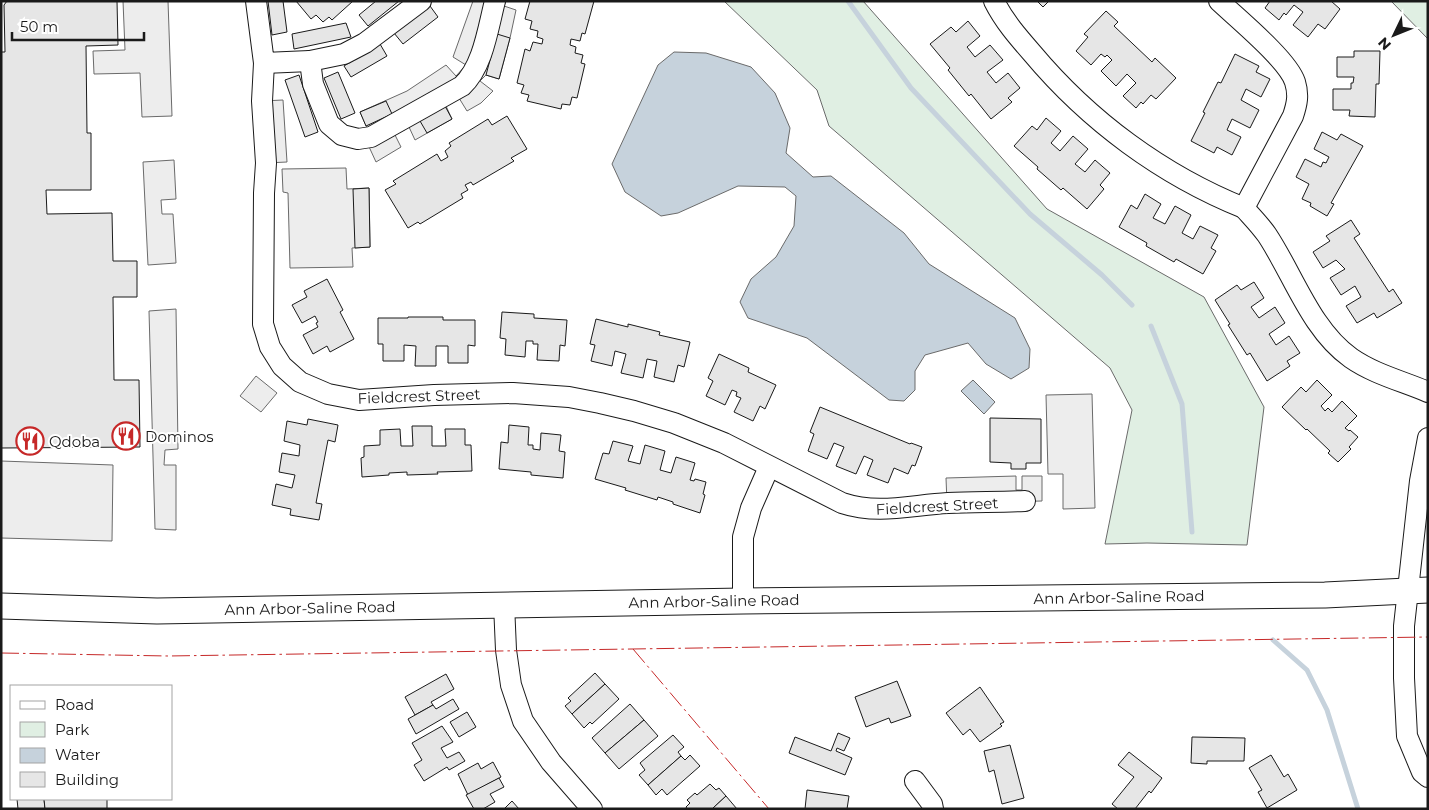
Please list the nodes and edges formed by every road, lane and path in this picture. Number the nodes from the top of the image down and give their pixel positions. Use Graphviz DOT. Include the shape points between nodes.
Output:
graph roads {
  1 [pos="256,1"];
  2 [pos="421,1"];
  3 [pos="496,1"];
  4 [pos="994,1"];
  5 [pos="1219,1"];
  6 [pos="310,61"];
  7 [pos="264,63"];
  8 [pos="1244,208"];
  9 [pos="1428,392"];
  10 [pos="1428,438"];
  11 [pos="769,467"];
  12 [pos="1025,501"];
  13 [pos="1418,591"];
  14 [pos="743,601"];
  15 [pos="504,604"];
  16 [pos="1,606"];
  17 [pos="1428,777"];
  18 [pos="915,781"];
  19 [pos="592,809"];
  20 [pos="933,809"];
  1 -- 7 [label="street, Fieldcrest Street"];
  2 -- 6 [label="street" via="365,43 344,54"];
  3 -- 6 [label="street" via="478,66 471,78 371,137 358,139 342,135 329,124 313,84"];
  4 -- 8 [label="street" via="1005,21 1053,78 1090,114 1161,166"];
  5 -- 8 [label="street" via="1286,66 1295,81 1298,95 1293,116"];
  6 -- 7 [label="street"];
  7 -- 11 [label="street, Fieldcrest Street" via="263,324 270,346 282,366 300,382 328,394 359,400 486,393 569,397 674,423 724,443"];
  8 -- 9 [label="street" via="1267,236 1312,314 1336,345 1350,358 1382,375"];
  10 -- 13 [label="street" via="1420,481"];
  11 -- 12 [label="street, Fieldcrest Street" via="857,508 892,510 947,503"];
  11 -- 14 [label="street" via="750,508 743,537"];
  13 -- 14 [label="main road, Ann Arbor-Saline Road" via="1325,595"];
  13 -- 17 [label="street" via="1404,626 1407,736 1422,772"];
  14 -- 15 [label="main road, Ann Arbor-Saline Road"];
  15 -- 16 [label="main road, Ann Arbor-Saline Road" via="157,611"];
  15 -- 19 [label="street" via="507,659 523,721 551,762"];
  18 -- 20 [label="street"];
}
